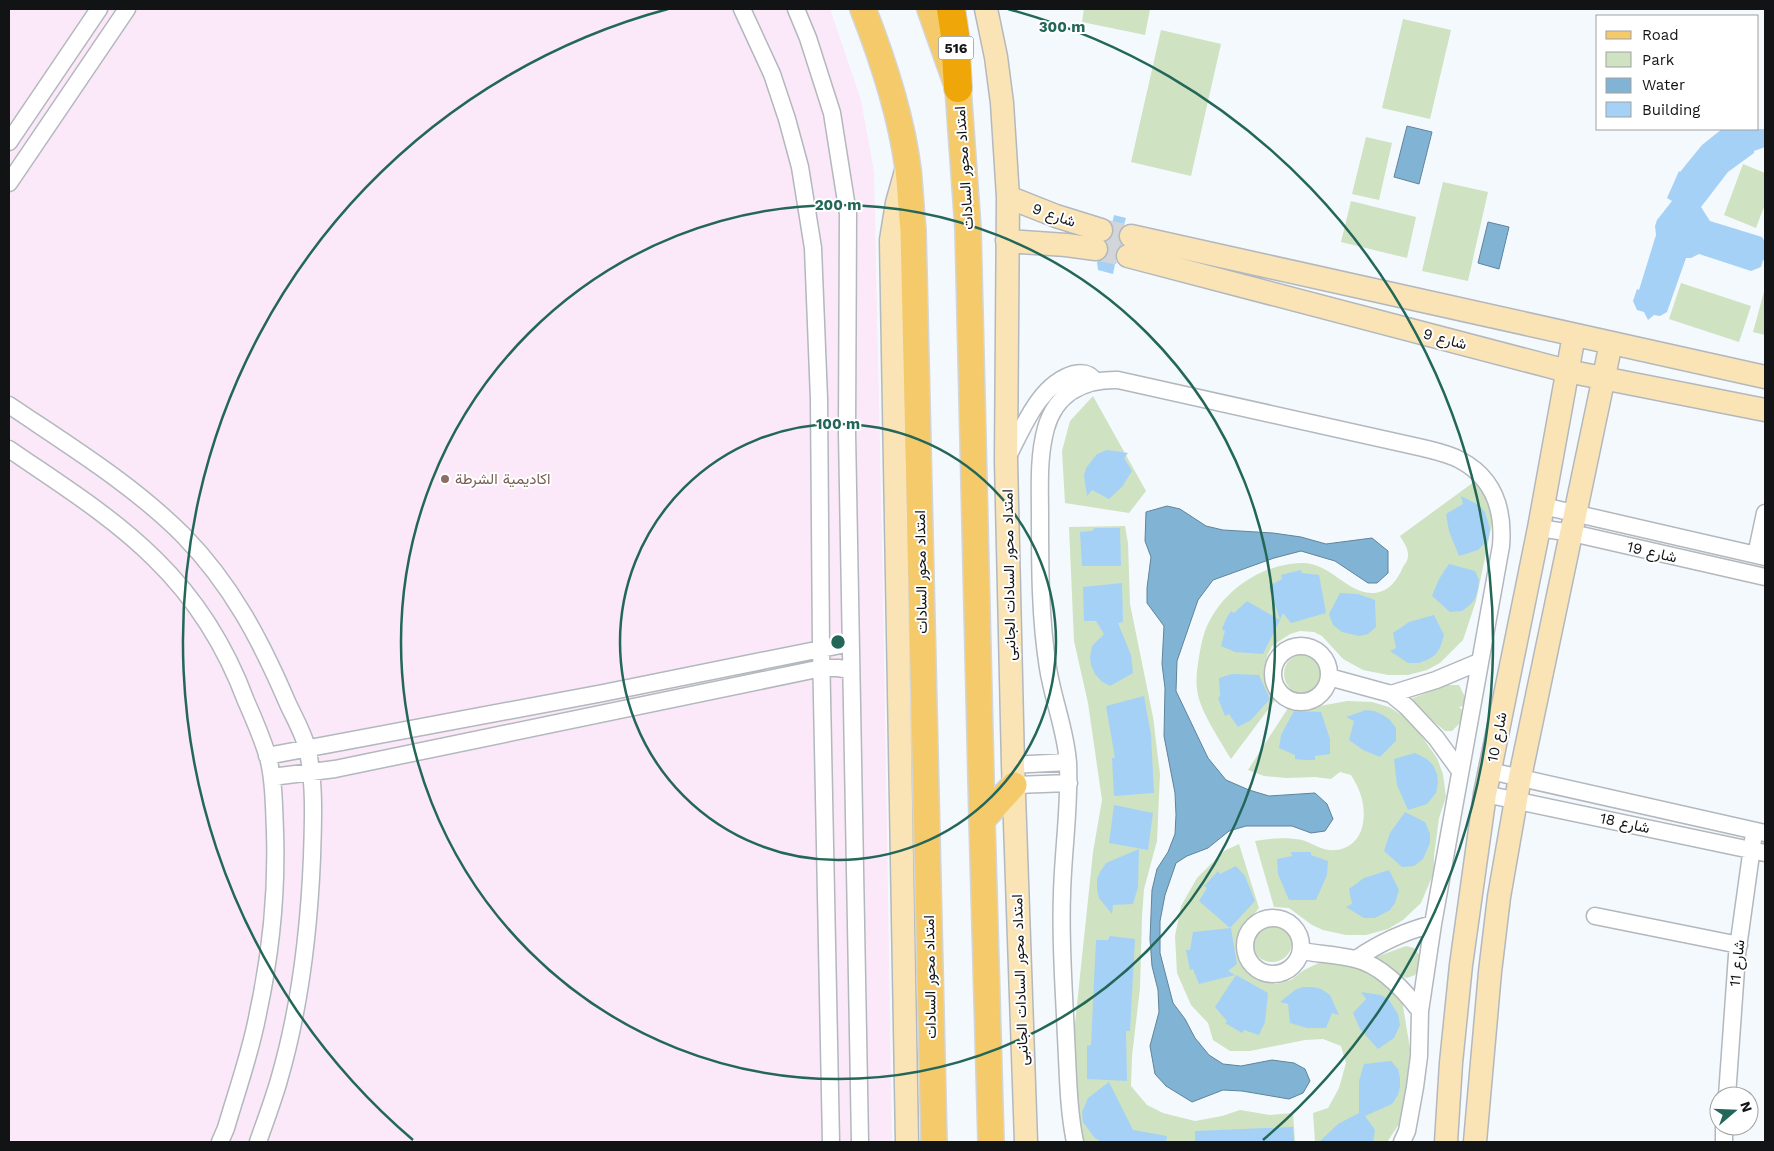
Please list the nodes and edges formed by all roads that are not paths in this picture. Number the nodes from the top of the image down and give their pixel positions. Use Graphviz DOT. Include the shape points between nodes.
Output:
graph roads {
  1 [pos="99,9"];
  2 [pos="127,9"];
  3 [pos="742,9"];
  4 [pos="796,9"];
  5 [pos="863,9"];
  6 [pos="930,9"];
  7 [pos="951,9"];
  8 [pos="986,9"];
  9 [pos="958,88"];
  10 [pos="9,142"];
  11 [pos="908,168"];
  12 [pos="9,183"];
  13 [pos="1008,197"];
  14 [pos="1007,241"];
  15 [pos="1444,305"];
  16 [pos="1574,335"];
  17 [pos="1437,337"];
  18 [pos="1611,343"];
  19 [pos="1567,372"];
  20 [pos="1765,377"];
  21 [pos="1603,379"];
  22 [pos="1095,381"];
  23 [pos="9,405"];
  24 [pos="1765,410"];
  25 [pos="9,449"];
  26 [pos="1006,460"];
  27 [pos="1543,506"];
  28 [pos="1765,513"];
  29 [pos="1574,523"];
  30 [pos="1539,528"];
  31 [pos="1761,556"];
  32 [pos="1765,577"];
  33 [pos="850,640"];
  34 [pos="821,648"];
  35 [pos="1479,662"];
  36 [pos="822,668"];
  37 [pos="851,670"];
  38 [pos="1329,677"];
  39 [pos="1391,694"];
  40 [pos="308,750"];
  41 [pos="268,756"];
  42 [pos="1068,762"];
  43 [pos="1490,771"];
  44 [pos="311,772"];
  45 [pos="1460,772"];
  46 [pos="1014,775"];
  47 [pos="272,777"];
  48 [pos="1520,777"];
  49 [pos="1069,783"];
  50 [pos="1485,794"];
  51 [pos="1516,799"];
  52 [pos="982,820"];
  53 [pos="1760,832"];
  54 [pos="1758,851"];
  55 [pos="1595,916"];
  56 [pos="1433,924"];
  57 [pos="1739,945"];
  58 [pos="1301,951"];
  59 [pos="1356,959"];
  60 [pos="1420,1011"];
  61 [pos="1728,1086"];
  62 [pos="220,1142"];
  63 [pos="258,1142"];
  64 [pos="831,1142"];
  65 [pos="860,1142"];
  66 [pos="907,1142"];
  67 [pos="934,1142"];
  68 [pos="991,1142"];
  69 [pos="1026,1142"];
  70 [pos="1075,1142"];
  71 [pos="1402,1142"];
  72 [pos="1446,1142"];
  73 [pos="1475,1142"];
  1 -- 10 [label="street"];
  2 -- 12 [label="street"];
  3 -- 34 [label="street" via="772,74 787,119 800,168 812,240 819,400"];
  4 -- 33 [label="street" via="832,113 848,214"];
  5 -- 11 [label="main road, امتداد محور السادات" via="896,106"];
  6 -- 9 [label="main road, امتداد محور السادات"];
  7 -- 9 [label="highway, 516"];
  8 -- 13 [label="street, امتداد محور السادات الجانبى" via="1002,103"];
  9 -- 52 [label="main road, امتداد محور السادات" via="968,229"];
  11 -- 66 [label="street" via="897,203 891,240"];
  11 -- 67 [label="main road, امتداد محور السادات" via="913,230"];
  13 -- 14 [label="street, امتداد محور السادات الجانبى"];
  13 -- 14 [label="street, شارع 9" via="1056,216 1098,239 1066,245"];
  14 -- 26 [label="street, امتداد محور السادات الجانبى"];
  15 -- 16 [label="street, شارع 9"];
  15 -- 17 [label="street"];
  15 -- 17 [label="street, شارع 9" via="1130,246"];
  16 -- 18 [label="street, شارع 9"];
  16 -- 19 [label="street, شارع 10"];
  17 -- 19 [label="street, شارع 9"];
  18 -- 20 [label="street, شارع 9"];
  18 -- 21 [label="street, شارع 10"];
  19 -- 21 [label="street, شارع 9"];
  19 -- 27 [label="street, شارع 10"];
  21 -- 24 [label="street, شارع 9"];
  21 -- 29 [label="street, شارع 10"];
  22 -- 26 [label="street" via="1091,375 1080,373 1053,386 1034,409"];
  22 -- 35 [label="street" via="1118,380 1423,448 1460,460 1476,471 1496,499 1502,529"];
  22 -- 42 [label="street" via="1071,392 1053,411 1040,460 1044,638"];
  23 -- 40 [label="street" via="154,508 210,564 267,655"];
  25 -- 41 [label="street" via="116,525 154,558 185,592 226,655"];
  26 -- 46 [label="street, امتداد محور السادات الجانبى"];
  27 -- 29 [label="street, شارع 19"];
  27 -- 30 [label="street, شارع 10"];
  28 -- 31 [label="street"];
  29 -- 30 [label="street, شارع 19"];
  29 -- 31 [label="street, شارع 19"];
  29 -- 32 [label="street, شارع 19"];
  29 -- 48 [label="street, شارع 10"];
  30 -- 43 [label="street, شارع 10"];
  33 -- 34 [label="street"];
  33 -- 37 [label="street"];
  34 -- 36 [label="street"];
  34 -- 40 [label="street"];
  35 -- 39 [label="street"];
  35 -- 45 [label="street"];
  36 -- 37 [label="street"];
  36 -- 44 [label="street"];
  36 -- 64 [label="street"];
  37 -- 65 [label="street"];
  38 -- 39 [label="street"];
  39 -- 45 [label="street" via="1427,727"];
  40 -- 41 [label="street"];
  40 -- 44 [label="street"];
  41 -- 47 [label="street"];
  42 -- 46 [label="street"];
  42 -- 49 [label="street"];
  43 -- 48 [label="street, شارع 18"];
  43 -- 50 [label="street, شارع 10"];
  44 -- 47 [label="street"];
  44 -- 63 [label="street" via="311,885 302,970 281,1072"];
  45 -- 56 [label="street"];
  46 -- 49 [label="street"];
  46 -- 52 [label="main road"];
  46 -- 69 [label="street, امتداد محور السادات الجانبى"];
  47 -- 62 [label="street" via="276,857 275,902 268,959 258,1015"];
  48 -- 51 [label="street, شارع 10"];
  48 -- 53 [label="street, شارع 18"];
  49 -- 70 [label="street" via="1061,942 1070,1112"];
  50 -- 51 [label="street, شارع 18"];
  50 -- 72 [label="street, شارع 10" via="1461,965"];
  51 -- 54 [label="street, شارع 18"];
  51 -- 73 [label="street, شارع 10" via="1490,972"];
  52 -- 68 [label="main road, امتداد محور السادات"];
  53 -- 54 [label="street, شارع 11"];
  54 -- 57 [label="street, شارع 11"];
  55 -- 57 [label="street"];
  56 -- 59 [label="street" via="1393,937"];
  56 -- 60 [label="street"];
  57 -- 61 [label="street, شارع 11"];
  58 -- 59 [label="street"];
  59 -- 60 [label="street" via="1392,980"];
  60 -- 71 [label="street" via="1418,1064 1407,1131"];
}
